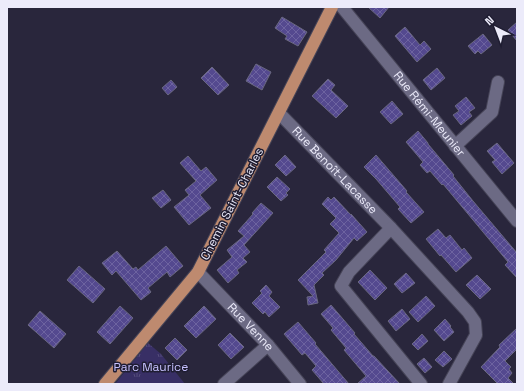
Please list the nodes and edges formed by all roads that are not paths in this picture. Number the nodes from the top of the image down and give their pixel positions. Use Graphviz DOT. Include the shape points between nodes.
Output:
graph roads {
  1 [pos="332,7"];
  2 [pos="342,7"];
  3 [pos="498,82"];
  4 [pos="279,113"];
  5 [pos="455,146"];
  6 [pos="517,221"];
  7 [pos="391,228"];
  8 [pos="198,272"];
  9 [pos="268,345"];
  10 [pos="105,384"];
  11 [pos="224,384"];
  12 [pos="300,384"];
  13 [pos="421,384"];
  14 [pos="449,384"];
  1 -- 4 [label="main road, Chemin Saint-Charles"];
  2 -- 5 [label="street, Rue Rémi-Meunier"];
  3 -- 5 [label="street" via="492,112"];
  4 -- 7 [label="street, Rue Benoît-Lacasse"];
  4 -- 8 [label="main road, Chemin Saint-Charles"];
  5 -- 6 [label="street, Rue Rémi-Meunier"];
  7 -- 13 [label="street" via="349,272 341,286"];
  7 -- 14 [label="street, Rue Benoît-Lacasse" via="475,322 476,335"];
  8 -- 9 [label="street, Rue Venne"];
  8 -- 10 [label="main road, Chemin Saint-Charles"];
  9 -- 11 [label="street"];
  9 -- 12 [label="street, Rue Venne"];
}
